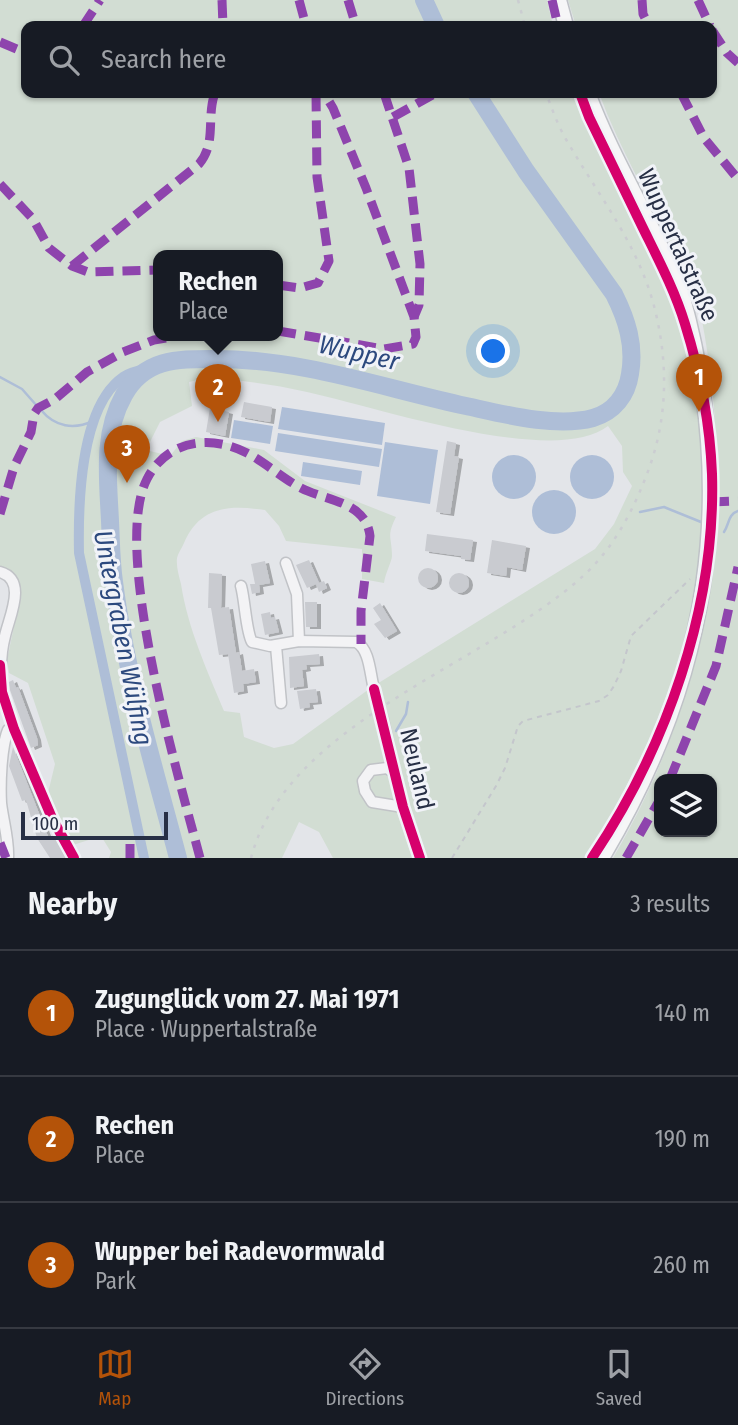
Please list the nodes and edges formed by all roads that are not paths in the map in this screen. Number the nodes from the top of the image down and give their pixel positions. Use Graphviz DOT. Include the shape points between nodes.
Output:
graph roads {
  1 [pos="559,0"];
  2 [pos="565,21"];
  3 [pos="590,98"];
  4 [pos="286,563"];
  5 [pos="0,572"];
  6 [pos="241,586"];
  7 [pos="299,640"];
  8 [pos="276,646"];
  9 [pos="0,667"];
  10 [pos="281,703"];
  11 [pos="14,729"];
  12 [pos="396,774"];
  13 [pos="403,807"];
  14 [pos="8,858"];
  15 [pos="74,858"];
  16 [pos="420,858"];
  17 [pos="601,858"];
  1 -- 2 [label="main road"];
  3 -- 17 [label="main road, Wuppertalstraße" via="681,291 704,365 719,473 713,571 694,655 663,743"];
  4 -- 7 [label="street" via="297,594"];
  5 -- 9 [label="street" via="10,577 15,590"];
  6 -- 8 [label="street" via="250,640"];
  7 -- 8 [label="street, Neuland"];
  7 -- 12 [label="street, Neuland, bridge" via="360,644"];
  8 -- 10 [label="street"];
  9 -- 11 [label="street" via="2,692"];
  11 -- 14 [label="street" via="8,730 4,741 0,800"];
  11 -- 15 [label="street"];
  12 -- 13 [label="street, Neuland"];
  12 -- 13 [label="street, Neuland" via="382,767 371,771 363,781 365,791 376,803"];
  13 -- 16 [label="street, Neuland"];
}
